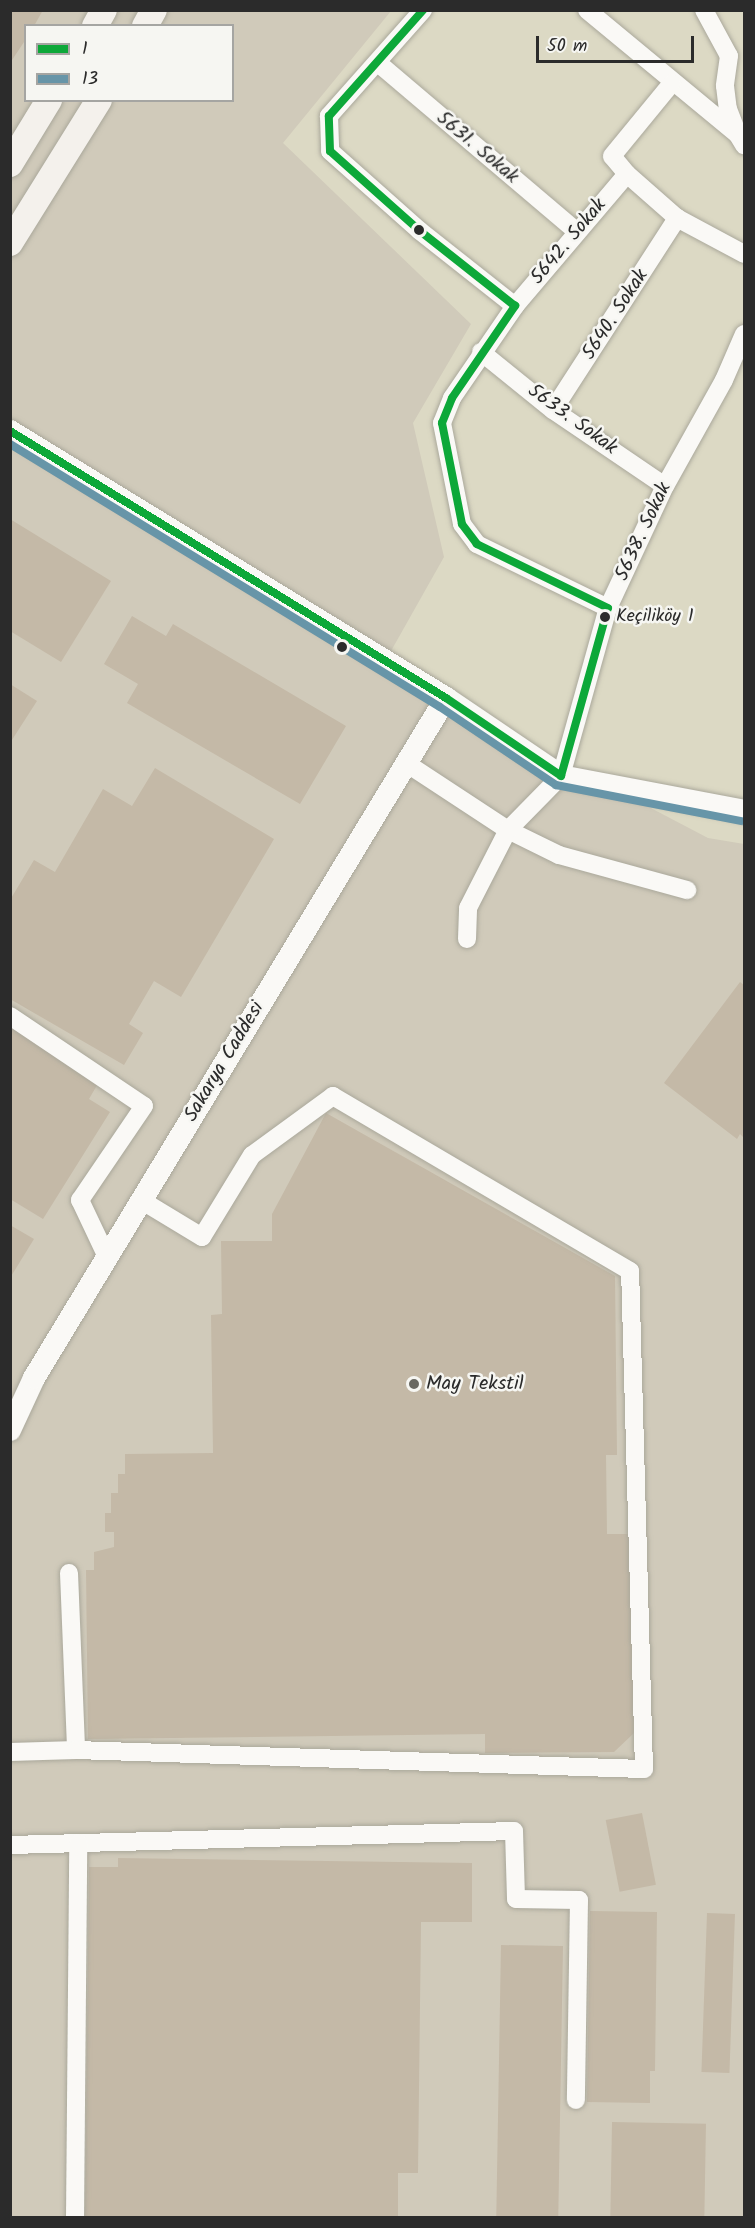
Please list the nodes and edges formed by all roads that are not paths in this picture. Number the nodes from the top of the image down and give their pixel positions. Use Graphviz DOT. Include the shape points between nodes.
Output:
graph roads {
  1 [pos="104,10"];
  2 [pos="154,10"];
  3 [pos="423,10"];
  4 [pos="587,10"];
  5 [pos="704,10"];
  6 [pos="96,24"];
  7 [pos="146,24"];
  8 [pos="737,54"];
  9 [pos="378,63"];
  10 [pos="672,83"];
  11 [pos="48,102"];
  12 [pos="98,102"];
  13 [pos="741,140"];
  14 [pos="10,164"];
  15 [pos="627,174"];
  16 [pos="677,218"];
  17 [pos="577,232"];
  18 [pos="10,243"];
  19 [pos="744,254"];
  20 [pos="515,306"];
  21 [pos="744,334"];
  22 [pos="481,352"];
  23 [pos="554,410"];
  24 [pos="10,431"];
  25 [pos="665,486"];
  26 [pos="608,608"];
  27 [pos="446,698"];
  28 [pos="406,763"];
  29 [pos="561,776"];
  30 [pos="744,811"];
  31 [pos="508,830"];
  32 [pos="687,890"];
  33 [pos="467,939"];
  34 [pos="10,1016"];
  35 [pos="141,1200"];
  36 [pos="107,1257"];
  37 [pos="10,1430"];
  38 [pos="69,1573"];
  39 [pos="76,1750"];
  40 [pos="10,1752"];
  41 [pos="78,1843"];
  42 [pos="10,1845"];
  43 [pos="576,2100"];
  44 [pos="75,2217"];
  1 -- 6 [label="main road"];
  2 -- 7 [label="main road"];
  3 -- 9 [label="street"];
  4 -- 10 [label="street"];
  5 -- 8 [label="street"];
  8 -- 13 [label="street" via="725,86 728,109"];
  9 -- 17 [label="street, 5631. Sokak"];
  9 -- 20 [label="street" via="329,116 330,151 420,231"];
  10 -- 13 [label="street"];
  10 -- 15 [label="street" via="612,156"];
  11 -- 14 [label="main road"];
  12 -- 18 [label="main road"];
  15 -- 16 [label="street"];
  15 -- 17 [label="street, 5642. Sokak"];
  16 -- 19 [label="street"];
  16 -- 23 [label="street, 5640. Sokak"];
  17 -- 20 [label="street, 5642. Sokak"];
  20 -- 22 [label="street, 5642. Sokak"];
  21 -- 25 [label="street, 5638. Sokak" via="724,380"];
  22 -- 23 [label="street, 5633. Sokak"];
  22 -- 26 [label="street, 5642. Sokak" via="442,423 462,524 477,544"];
  23 -- 25 [label="street, 5633. Sokak"];
  24 -- 27 [label="street"];
  25 -- 26 [label="street, 5638. Sokak"];
  26 -- 29 [label="street, 5638. Sokak"];
  27 -- 28 [label="street, Sakarya Caddesi"];
  27 -- 29 [label="street"];
  28 -- 31 [label="street"];
  28 -- 35 [label="street, Sakarya Caddesi"];
  29 -- 30 [label="street"];
  29 -- 31 [label="street"];
  31 -- 32 [label="street" via="559,855"];
  31 -- 33 [label="street" via="468,908"];
  34 -- 36 [label="street" via="144,1106 80,1200"];
  35 -- 36 [label="street, Sakarya Caddesi"];
  35 -- 39 [label="street" via="202,1237 252,1155 333,1096 630,1271 644,1769"];
  36 -- 37 [label="street, Sakarya Caddesi" via="34,1378"];
  38 -- 39 [label="street"];
  39 -- 40 [label="street"];
  41 -- 42 [label="street"];
  41 -- 43 [label="street" via="514,1831 516,1899 579,1900"];
  41 -- 44 [label="street"];
}
